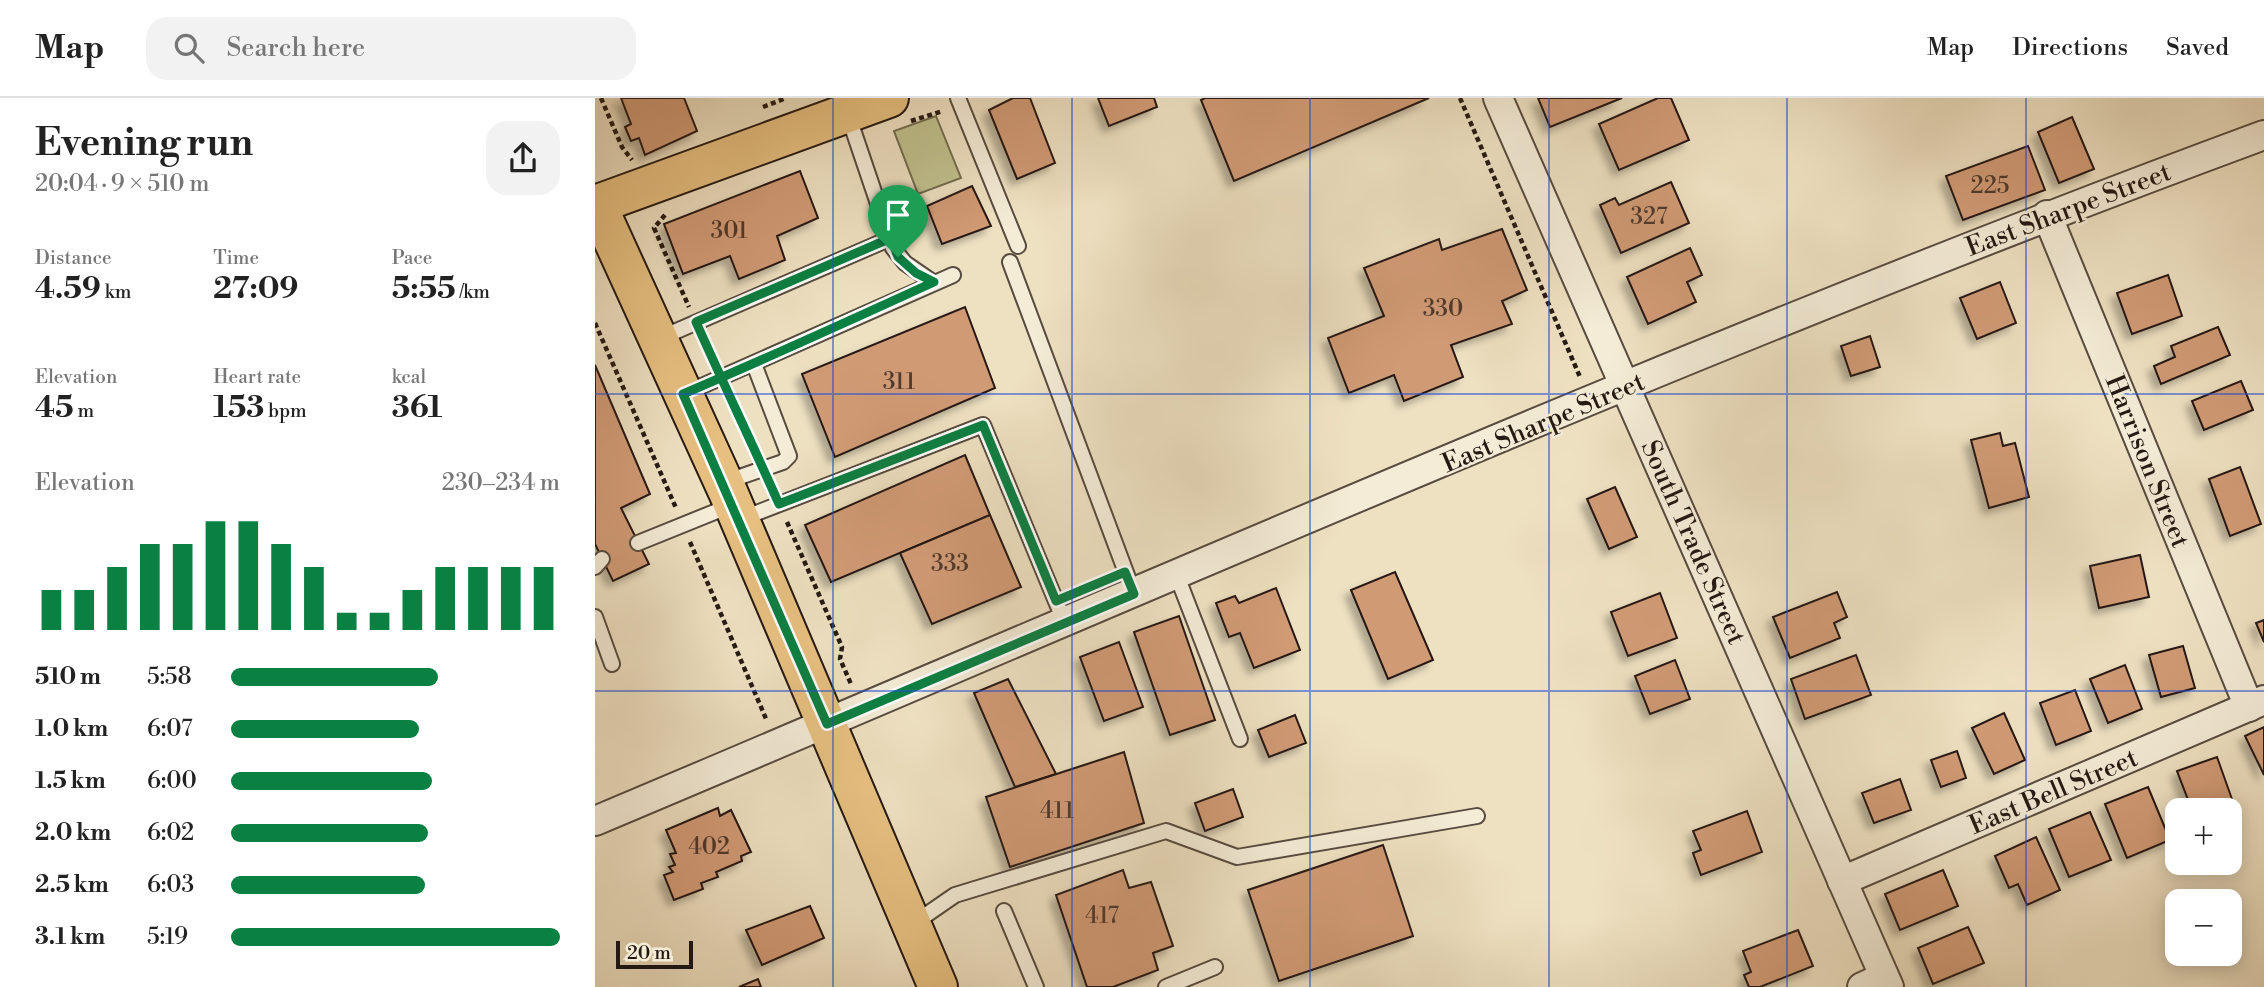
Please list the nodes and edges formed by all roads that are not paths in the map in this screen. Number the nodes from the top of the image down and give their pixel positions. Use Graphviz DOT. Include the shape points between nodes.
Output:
graph roads {
  1 [pos="889,98"];
  2 [pos="958,98"];
  3 [pos="1499,98"];
  4 [pos="847,114"];
  5 [pos="2264,135"];
  6 [pos="596,205"];
  7 [pos="2047,215"];
  8 [pos="891,238"];
  9 [pos="1018,246"];
  10 [pos="1010,262"];
  11 [pos="953,275"];
  12 [pos="934,282"];
  13 [pos="658,339"];
  14 [pos="754,364"];
  15 [pos="1626,387"];
  16 [pos="683,394"];
  17 [pos="732,502"];
  18 [pos="638,543"];
  19 [pos="1177,576"];
  20 [pos="1134,594"];
  21 [pos="595,617"];
  22 [pos="1065,623"];
  23 [pos="612,664"];
  24 [pos="2257,703"];
  25 [pos="827,724"];
  26 [pos="1240,738"];
  27 [pos="1477,817"];
  28 [pos="595,821"];
  29 [pos="1842,881"];
  30 [pos="1004,911"];
  31 [pos="912,924"];
  32 [pos="1215,967"];
  33 [pos="1878,984"];
  34 [pos="939,987"];
  35 [pos="1036,987"];
  36 [pos="1166,987"];
  1 -- 4 [label="main road"];
  2 -- 9 [label="lane"];
  3 -- 15 [label="street, South Trade Street"];
  4 -- 6 [label="main road"];
  4 -- 8 [label="lane"];
  5 -- 7 [label="street, East Sharpe Street"];
  6 -- 13 [label="main road"];
  7 -- 15 [label="street, East Sharpe Street"];
  7 -- 24 [label="street, Harrison Street"];
  8 -- 12 [label="lane" via="898,257"];
  8 -- 13 [label="lane"];
  10 -- 20 [label="lane"];
  11 -- 12 [label="lane"];
  12 -- 14 [label="lane"];
  13 -- 16 [label="main road"];
  14 -- 16 [label="lane"];
  14 -- 17 [label="lane" via="789,456 763,468"];
  15 -- 19 [label="street, East Sharpe Street"];
  15 -- 29 [label="street, South Trade Street"];
  16 -- 17 [label="main road"];
  17 -- 18 [label="lane"];
  17 -- 22 [label="lane" via="779,504 983,425"];
  17 -- 25 [label="main road"];
  19 -- 20 [label="street, East Sharpe Street"];
  19 -- 26 [label="lane"];
  20 -- 22 [label="street, East Sharpe Street"];
  21 -- 23 [label="lane"];
  22 -- 25 [label="street, East Sharpe Street"];
  24 -- 29 [label="street, East Bell Street"];
  25 -- 28 [label="street, East Sharpe Street"];
  25 -- 31 [label="main road"];
  27 -- 31 [label="lane" via="1237,857 1166,831 955,895"];
  29 -- 33 [label="street, South Trade Street"];
  30 -- 35 [label="lane"];
  31 -- 34 [label="main road"];
  32 -- 36 [label="lane"];
}
